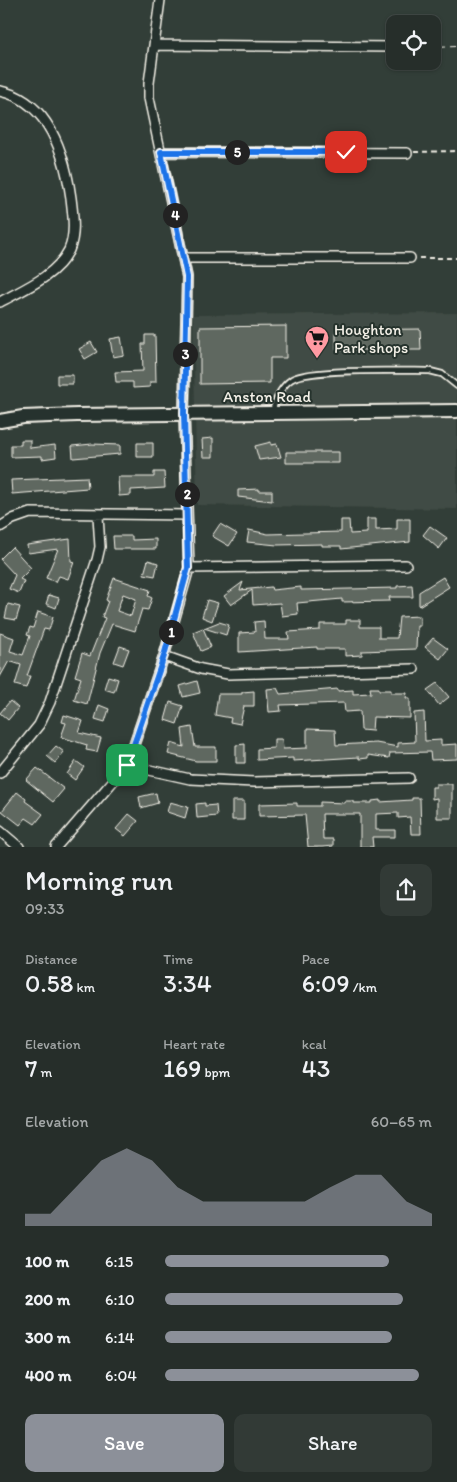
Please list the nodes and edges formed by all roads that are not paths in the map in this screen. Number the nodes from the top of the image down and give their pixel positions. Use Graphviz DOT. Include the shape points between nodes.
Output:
graph roads {
  1 [pos="160,0"];
  2 [pos="154,45"];
  3 [pos="386,47"];
  4 [pos="0,91"];
  5 [pos="161,152"];
  6 [pos="407,153"];
  7 [pos="184,258"];
  8 [pos="410,258"];
  9 [pos="0,302"];
  10 [pos="457,386"];
  11 [pos="457,411"];
  12 [pos="272,412"];
  13 [pos="184,413"];
  14 [pos="0,421"];
  15 [pos="187,515"];
  16 [pos="98,516"];
  17 [pos="0,527"];
  18 [pos="406,565"];
  19 [pos="188,568"];
  20 [pos="164,656"];
  21 [pos="414,670"];
  22 [pos="127,765"];
  23 [pos="0,773"];
  24 [pos="409,778"];
  25 [pos="0,831"];
  26 [pos="19,847"];
  27 [pos="56,847"];
  1 -- 2 [label="street"];
  2 -- 3 [label="street"];
  2 -- 5 [label="street" via="149,98"];
  4 -- 9 [label="street" via="10,93 34,109 56,140 64,157 74,234 68,250 50,273"];
  5 -- 6 [label="street"];
  5 -- 7 [label="street"];
  7 -- 8 [label="street"];
  7 -- 13 [label="street" via="187,277"];
  10 -- 12 [label="lane" via="442,374 430,371 302,375 281,389"];
  11 -- 12 [label="main road, Anston Road"];
  12 -- 13 [label="main road, Anston Road"];
  13 -- 14 [label="main road, Anston Road" via="77,415"];
  13 -- 15 [label="street"];
  15 -- 16 [label="street"];
  15 -- 19 [label="street"];
  16 -- 17 [label="street" via="30,514 12,518"];
  16 -- 23 [label="street" via="100,547 97,560 50,702 39,725"];
  18 -- 19 [label="street"];
  19 -- 20 [label="street"];
  20 -- 21 [label="street" via="228,674"];
  20 -- 22 [label="street"];
  22 -- 24 [label="street" via="190,779 254,782"];
  22 -- 27 [label="street"];
  25 -- 26 [label="street"];
}
